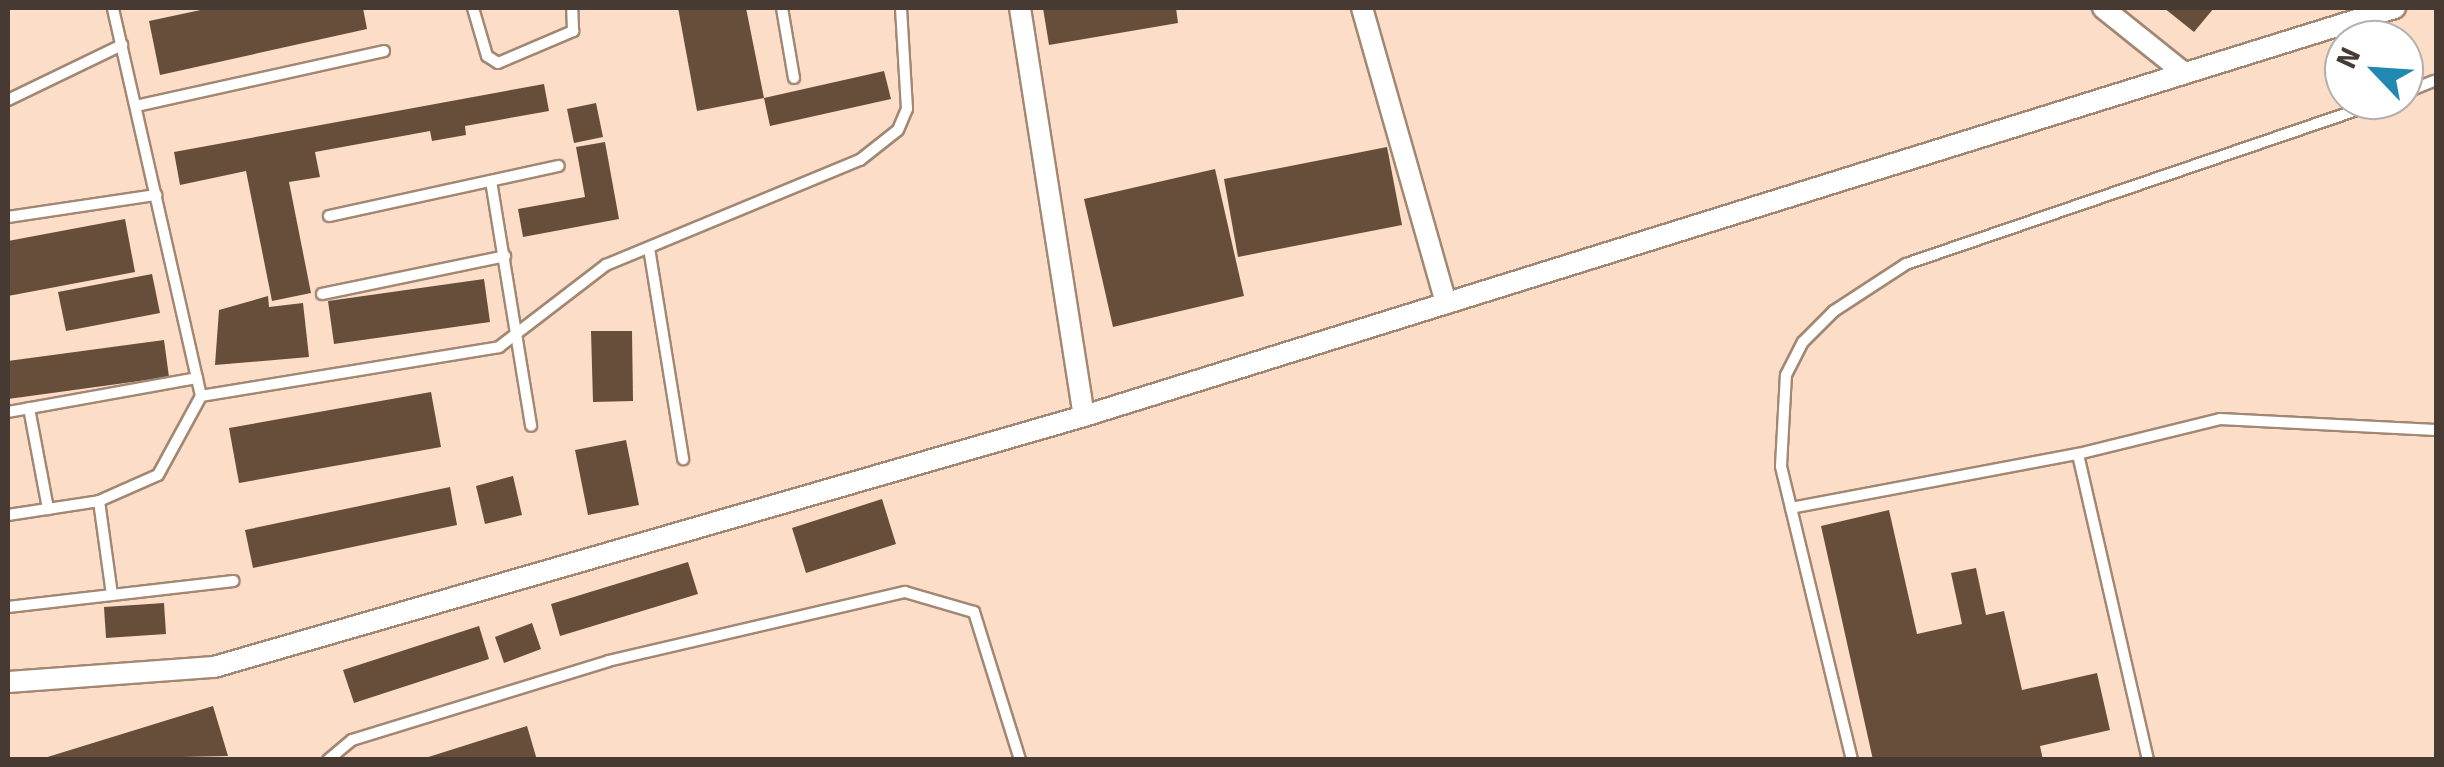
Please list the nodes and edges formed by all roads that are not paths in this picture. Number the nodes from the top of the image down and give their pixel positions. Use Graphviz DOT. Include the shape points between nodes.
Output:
graph roads {
  1 [pos="113,8"];
  2 [pos="473,8"];
  3 [pos="572,8"];
  4 [pos="782,8"];
  5 [pos="901,8"];
  6 [pos="1020,8"];
  7 [pos="1362,8"];
  8 [pos="2103,8"];
  9 [pos="2395,8"];
  10 [pos="122,45"];
  11 [pos="384,51"];
  12 [pos="2184,74"];
  13 [pos="794,78"];
  14 [pos="2434,81"];
  15 [pos="2424,85"];
  16 [pos="8,100"];
  17 [pos="136,106"];
  18 [pos="2327,120"];
  19 [pos="559,166"];
  20 [pos="491,181"];
  21 [pos="156,196"];
  22 [pos="330,216"];
  23 [pos="8,217"];
  24 [pos="649,248"];
  25 [pos="505,256"];
  26 [pos="322,294"];
  27 [pos="1446,303"];
  28 [pos="520,339"];
  29 [pos="196,378"];
  30 [pos="201,396"];
  31 [pos="30,408"];
  32 [pos="8,412"];
  33 [pos="1084,416"];
  34 [pos="532,426"];
  35 [pos="2436,430"];
  36 [pos="2078,454"];
  37 [pos="684,459"];
  38 [pos="100,501"];
  39 [pos="1792,508"];
  40 [pos="48,509"];
  41 [pos="8,516"];
  42 [pos="234,582"];
  43 [pos="112,595"];
  44 [pos="8,607"];
  45 [pos="8,682"];
  46 [pos="328,760"];
  47 [pos="1020,760"];
  48 [pos="1852,760"];
  49 [pos="2148,760"];
  1 -- 10 [label="lane"];
  2 -- 3 [label="lane" via="487,56 498,63 574,30"];
  4 -- 13 [label="lane"];
  5 -- 24 [label="lane" via="907,109 879,148"];
  6 -- 33 [label="street"];
  7 -- 27 [label="street"];
  8 -- 12 [label="street"];
  9 -- 12 [label="street"];
  10 -- 16 [label="lane"];
  10 -- 17 [label="lane"];
  11 -- 17 [label="lane"];
  12 -- 27 [label="street"];
  14 -- 15 [label="lane"];
  17 -- 21 [label="lane"];
  18 -- 39 [label="lane" via="1906,264 1870,283 1803,342 1786,374 1781,466"];
  19 -- 20 [label="lane"];
  20 -- 22 [label="lane"];
  20 -- 25 [label="lane"];
  21 -- 23 [label="lane"];
  21 -- 29 [label="lane"];
  24 -- 28 [label="lane" via="587,276"];
  24 -- 37 [label="lane"];
  25 -- 26 [label="lane"];
  25 -- 28 [label="lane"];
  27 -- 33 [label="street"];
  28 -- 30 [label="lane"];
  28 -- 34 [label="lane"];
  29 -- 30 [label="lane"];
  29 -- 31 [label="lane"];
  30 -- 38 [label="lane" via="158,476"];
  31 -- 32 [label="lane"];
  31 -- 40 [label="lane"];
  33 -- 45 [label="street" via="214,666"];
  35 -- 36 [label="lane" via="2220,420"];
  36 -- 39 [label="lane"];
  36 -- 49 [label="lane"];
  38 -- 40 [label="lane"];
  38 -- 43 [label="lane"];
  39 -- 48 [label="lane"];
  40 -- 41 [label="lane"];
  42 -- 43 [label="lane"];
  43 -- 44 [label="lane"];
  46 -- 47 [label="lane" via="352,740 608,661 904,592 974,612"];
}
